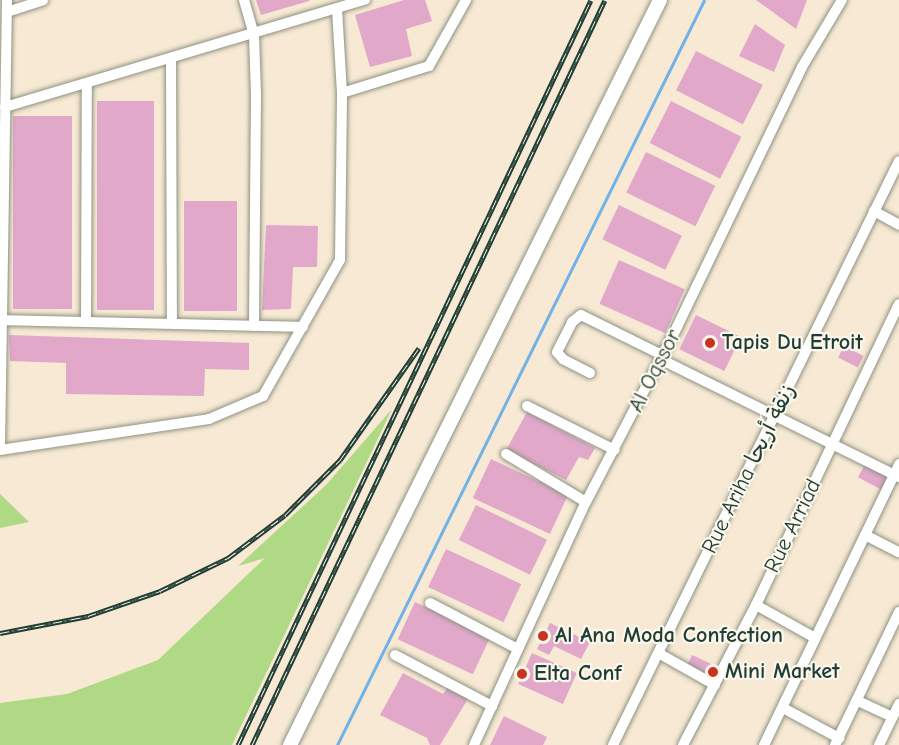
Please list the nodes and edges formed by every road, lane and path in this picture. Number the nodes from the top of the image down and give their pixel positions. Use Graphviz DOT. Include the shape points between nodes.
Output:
graph roads {
  1 [pos="7,0"];
  2 [pos="43,0"];
  3 [pos="244,0"];
  4 [pos="365,0"];
  5 [pos="466,0"];
  6 [pos="660,0"];
  7 [pos="843,0"];
  8 [pos="338,8"];
  9 [pos="7,12"];
  10 [pos="254,34"];
  11 [pos="171,60"];
  12 [pos="87,86"];
  13 [pos="342,93"];
  14 [pos="5,107"];
  15 [pos="899,161"];
  16 [pos="874,211"];
  17 [pos="899,225"];
  18 [pos="899,306"];
  19 [pos="2,320"];
  20 [pos="86,320"];
  21 [pos="172,323"];
  22 [pos="254,326"];
  23 [pos="303,327"];
  24 [pos="661,357"];
  25 [pos="590,373"];
  26 [pos="527,406"];
  27 [pos="774,417"];
  28 [pos="832,446"];
  29 [pos="615,450"];
  30 [pos="506,454"];
  31 [pos="899,464"];
  32 [pos="896,476"];
  33 [pos="586,502"];
  34 [pos="865,535"];
  35 [pos="899,552"];
  36 [pos="430,603"];
  37 [pos="756,605"];
  38 [pos="899,612"];
  39 [pos="815,638"];
  40 [pos="518,649"];
  41 [pos="660,654"];
  42 [pos="395,656"];
  43 [pos="715,685"];
  44 [pos="858,701"];
  45 [pos="492,706"];
  46 [pos="783,708"];
  47 [pos="897,710"];
  48 [pos="837,741"];
  49 [pos="290,745"];
  50 [pos="474,745"];
  51 [pos="613,745"];
  52 [pos="683,745"];
  53 [pos="764,745"];
  54 [pos="879,745"];
  1 -- 9 [label="street"];
  2 -- 9 [label="street"];
  3 -- 10 [label="street"];
  4 -- 8 [label="street"];
  5 -- 13 [label="street" via="429,66"];
  6 -- 49 [label="main road"];
  7 -- 24 [label="street, Al Oqssor" via="802,67"];
  8 -- 10 [label="street"];
  8 -- 13 [label="street"];
  9 -- 14 [label="street"];
  10 -- 11 [label="street"];
  10 -- 22 [label="street"];
  11 -- 12 [label="street"];
  11 -- 21 [label="street"];
  12 -- 14 [label="street"];
  12 -- 20 [label="street"];
  13 -- 23 [label="street" via="340,260"];
  14 -- 19 [label="street"];
  15 -- 16 [label="street, Rue Ariha زنقة أريحا"];
  16 -- 17 [label="street"];
  16 -- 27 [label="street, Rue Ariha زنقة أريحا"];
  18 -- 28 [label="street, Rue Arriad"];
  19 -- 20 [label="street"];
  19 -- 23 [label="street" via="0,450 209,420 263,396"];
  20 -- 21 [label="street"];
  21 -- 22 [label="street"];
  22 -- 23 [label="street"];
  24 -- 25 [label="street" via="581,315 572,322 557,352"];
  24 -- 27 [label="street"];
  24 -- 29 [label="street, Al Oqssor"];
  26 -- 29 [label="street"];
  27 -- 28 [label="street"];
  27 -- 41 [label="street, Rue Ariha زنقة أريحا"];
  28 -- 32 [label="street"];
  28 -- 37 [label="street, Rue Arriad"];
  29 -- 33 [label="street, Al Oqssor"];
  30 -- 33 [label="street"];
  31 -- 32 [label="street"];
  32 -- 34 [label="street"];
  33 -- 40 [label="street, Al Oqssor"];
  34 -- 35 [label="street"];
  34 -- 39 [label="street"];
  36 -- 40 [label="street"];
  37 -- 39 [label="street"];
  37 -- 43 [label="street, Rue Arriad"];
  38 -- 44 [label="street"];
  39 -- 46 [label="street"];
  40 -- 45 [label="street, Al Oqssor"];
  41 -- 43 [label="street"];
  41 -- 51 [label="street, Rue Ariha زنقة أريحا"];
  42 -- 45 [label="street"];
  43 -- 52 [label="street, Rue Arriad"];
  44 -- 47 [label="street"];
  44 -- 48 [label="street"];
  45 -- 50 [label="street, Al Oqssor"];
  46 -- 48 [label="street"];
  46 -- 53 [label="street"];
  47 -- 54 [label="street"];
}
